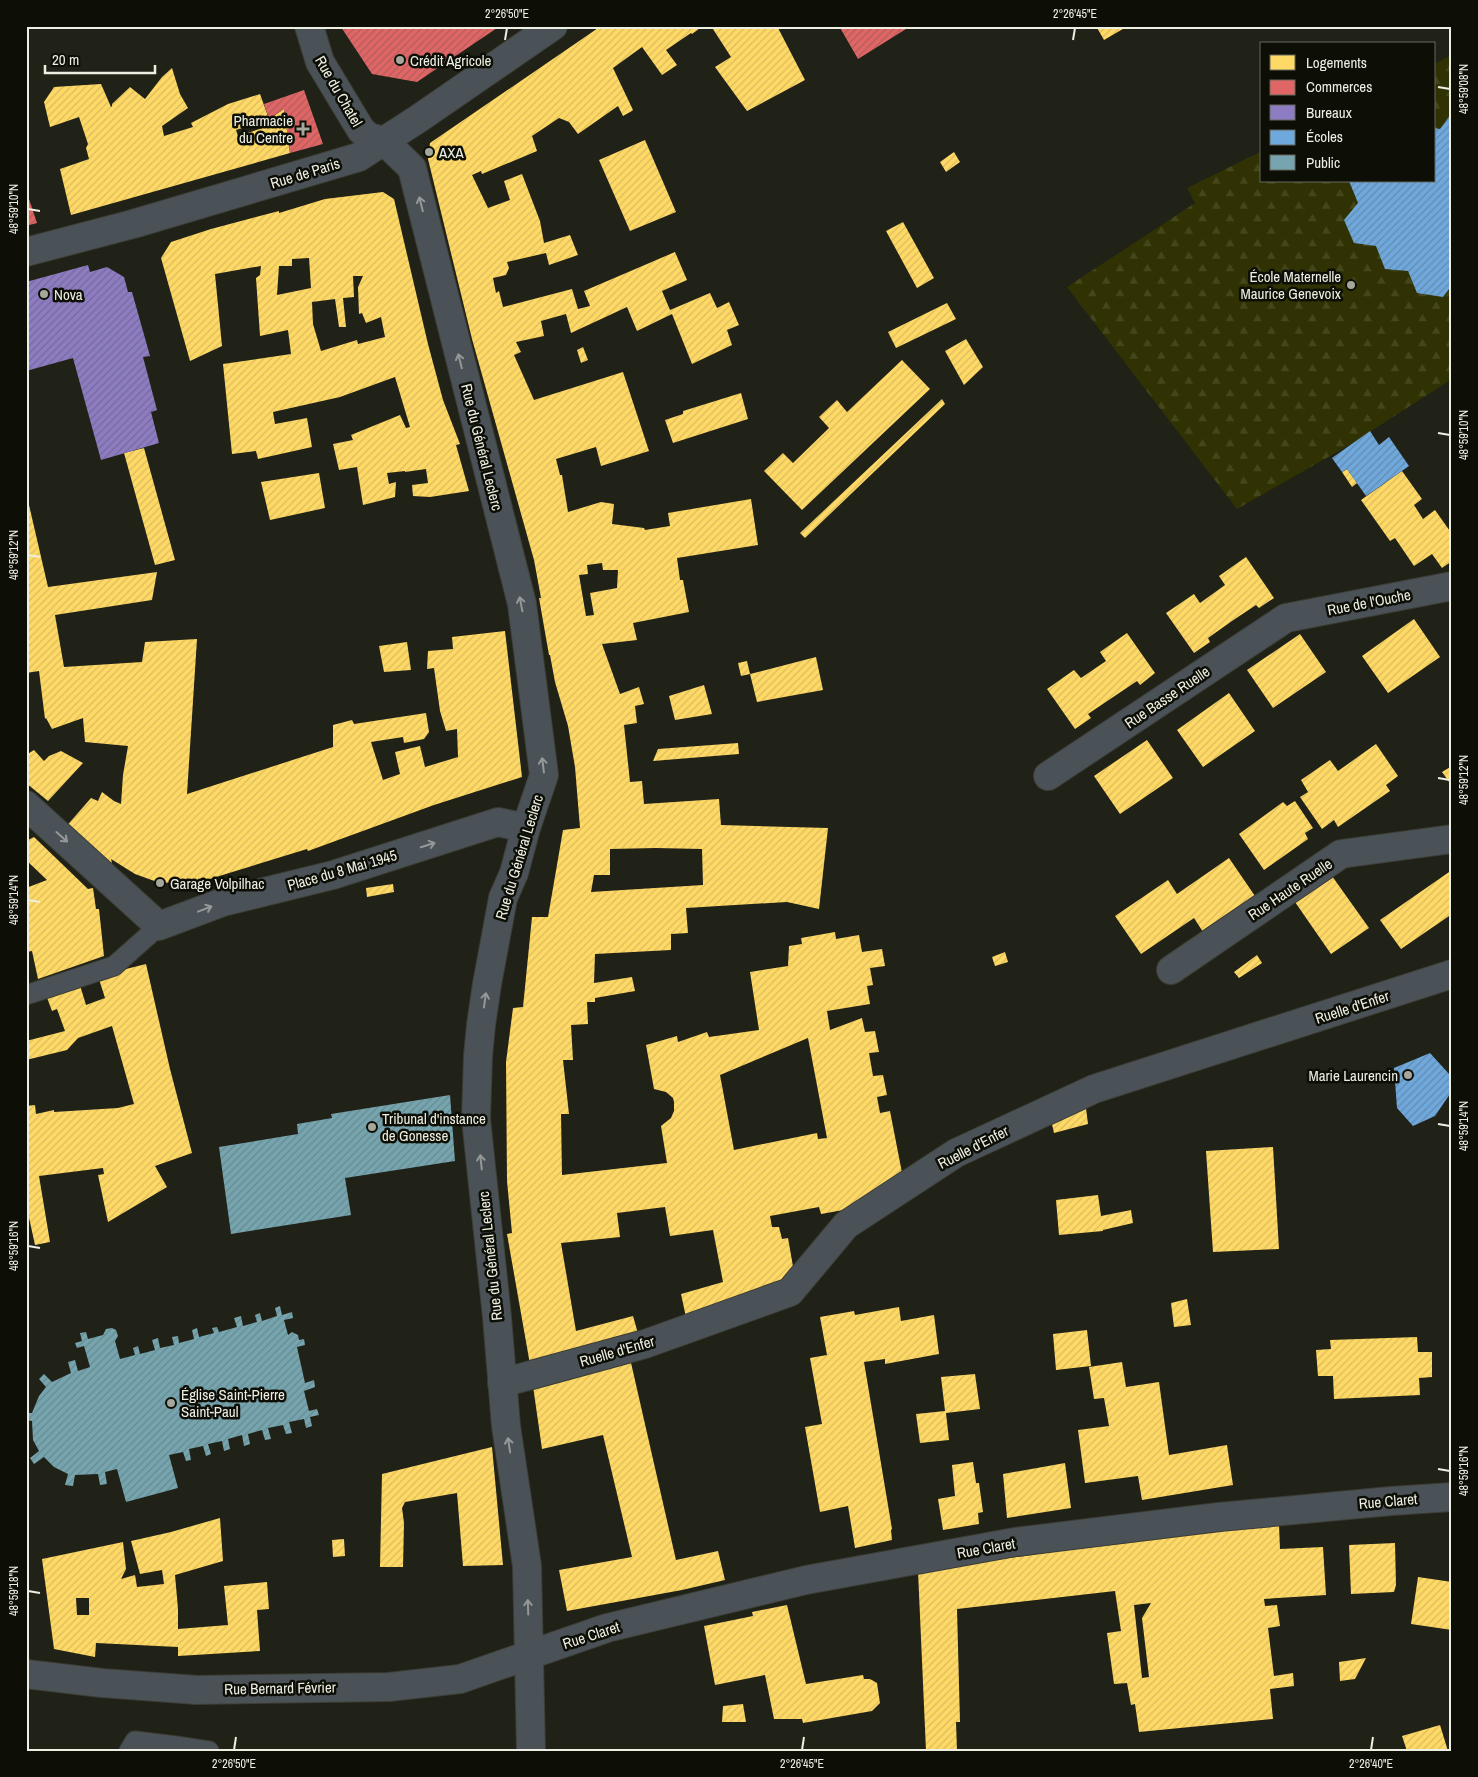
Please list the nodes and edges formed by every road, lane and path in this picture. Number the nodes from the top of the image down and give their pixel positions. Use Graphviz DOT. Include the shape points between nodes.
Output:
graph roads {
  1 [pos="309,26"];
  2 [pos="553,26"];
  3 [pos="384,141"];
  4 [pos="26,252"];
  5 [pos="1452,586"];
  6 [pos="1286,618"];
  7 [pos="1048,776"];
  8 [pos="26,805"];
  9 [pos="526,828"];
  10 [pos="1452,839"];
  11 [pos="159,926"];
  12 [pos="1171,970"];
  13 [pos="1452,974"];
  14 [pos="26,995"];
  15 [pos="502,1383"];
  16 [pos="1452,1497"];
  17 [pos="530,1655"];
  18 [pos="26,1674"];
  19 [pos="177,1748"];
  20 [pos="129,1751"];
  21 [pos="209,1751"];
  22 [pos="532,1751"];
  1 -- 3 [label="street, Rue du Chatel" via="320,62 361,130"];
  2 -- 3 [label="street, Rue de Paris"];
  3 -- 4 [label="street, Rue de Paris" via="359,157 134,224"];
  9 -- 3 [label="street, Rue du Général Leclerc, one-way" via="544,775 522,604 412,168"];
  5 -- 6 [label="street, Rue de l'Ouche"];
  6 -- 7 [label="street, Rue Basse Ruelle"];
  8 -- 11 [label="street, one-way"];
  11 -- 9 [label="street, Place du 8 Mai 1945, one-way" via="223,902 333,875 498,822"];
  15 -- 9 [label="street, Rue du Général Leclerc, one-way" via="476,1119 478,1056 503,898 514,873"];
  10 -- 12 [label="street, Rue Haute Ruelle" via="1341,854"];
  11 -- 14 [label="lane" via="114,966"];
  13 -- 15 [label="street, Ruelle d'Enfer" via="1094,1089 956,1153 846,1225 790,1292 645,1344"];
  17 -- 15 [label="street, Rue du Général Leclerc, one-way" via="527,1566"];
  16 -- 17 [label="street, Rue Claret" via="1219,1517 1005,1544 806,1580 607,1628"];
  17 -- 18 [label="street, Rue Bernard Février" via="460,1679 389,1686 197,1690"];
  17 -- 22 [label="street, Rue du Général Leclerc"];
  19 -- 20 [label="lane" via="136,1742"];
  19 -- 21 [label="lane"];
}
